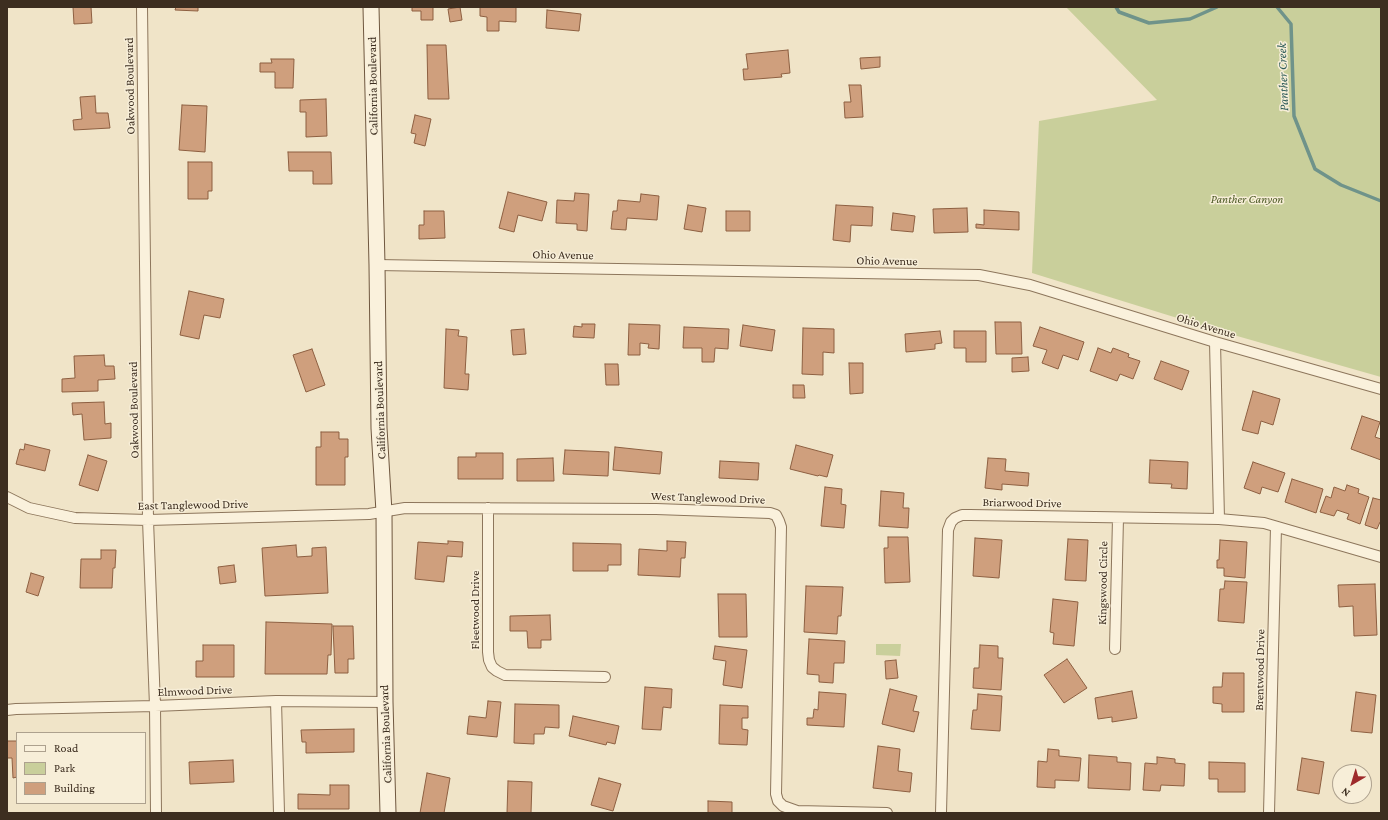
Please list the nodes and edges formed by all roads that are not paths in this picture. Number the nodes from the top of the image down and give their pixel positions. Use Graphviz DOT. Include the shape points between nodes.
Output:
graph roads {
  1 [pos="142,7"];
  2 [pos="371,7"];
  3 [pos="377,265"];
  4 [pos="1216,342"];
  5 [pos="1381,389"];
  6 [pos="7,497"];
  7 [pos="488,508"];
  8 [pos="384,512"];
  9 [pos="1118,518"];
  10 [pos="1219,519"];
  11 [pos="148,520"];
  12 [pos="1276,527"];
  13 [pos="1381,557"];
  14 [pos="1115,649"];
  15 [pos="604,677"];
  16 [pos="276,701"];
  17 [pos="385,702"];
  18 [pos="155,706"];
  19 [pos="7,710"];
  20 [pos="156,813"];
  21 [pos="279,813"];
  22 [pos="388,813"];
  23 [pos="886,813"];
  24 [pos="941,813"];
  25 [pos="1269,813"];
  1 -- 11 [label="street, Oakwood Boulevard"];
  2 -- 3 [label="street, California Boulevard"];
  3 -- 4 [label="street, Ohio Avenue" via="979,275 1030,285"];
  3 -- 8 [label="street, California Boulevard" via="379,428"];
  4 -- 5 [label="street, Ohio Avenue"];
  4 -- 10 [label="street"];
  6 -- 11 [label="street, East Tanglewood Drive" via="30,508 75,518"];
  7 -- 8 [label="street, West Tanglewood Drive" via="405,508"];
  7 -- 15 [label="street, Fleetwood Drive" via="488,652 492,666 497,672 505,675"];
  7 -- 23 [label="street, West Tanglewood Drive" via="656,509 770,513 776,516 781,528 776,794 778,801 783,806 797,811"];
  8 -- 11 [label="street, East Tanglewood Drive"];
  8 -- 17 [label="street, California Boulevard"];
  9 -- 10 [label="street, Briarwood Drive"];
  9 -- 14 [label="street, Kingswood Circle"];
  9 -- 24 [label="street, Briarwood Drive" via="962,515 951,522 948,530"];
  10 -- 12 [label="street, Briarwood Drive" via="1264,523"];
  11 -- 18 [label="street, Oakwood Boulevard"];
  12 -- 13 [label="street, Briarwood Drive"];
  12 -- 25 [label="street, Brentwood Drive"];
  16 -- 17 [label="street, Elmwood Drive"];
  16 -- 18 [label="street, Elmwood Drive"];
  16 -- 21 [label="street"];
  17 -- 22 [label="street, California Boulevard"];
  18 -- 19 [label="street, Elmwood Drive"];
  18 -- 20 [label="street, Oakwood Boulevard"];
}
